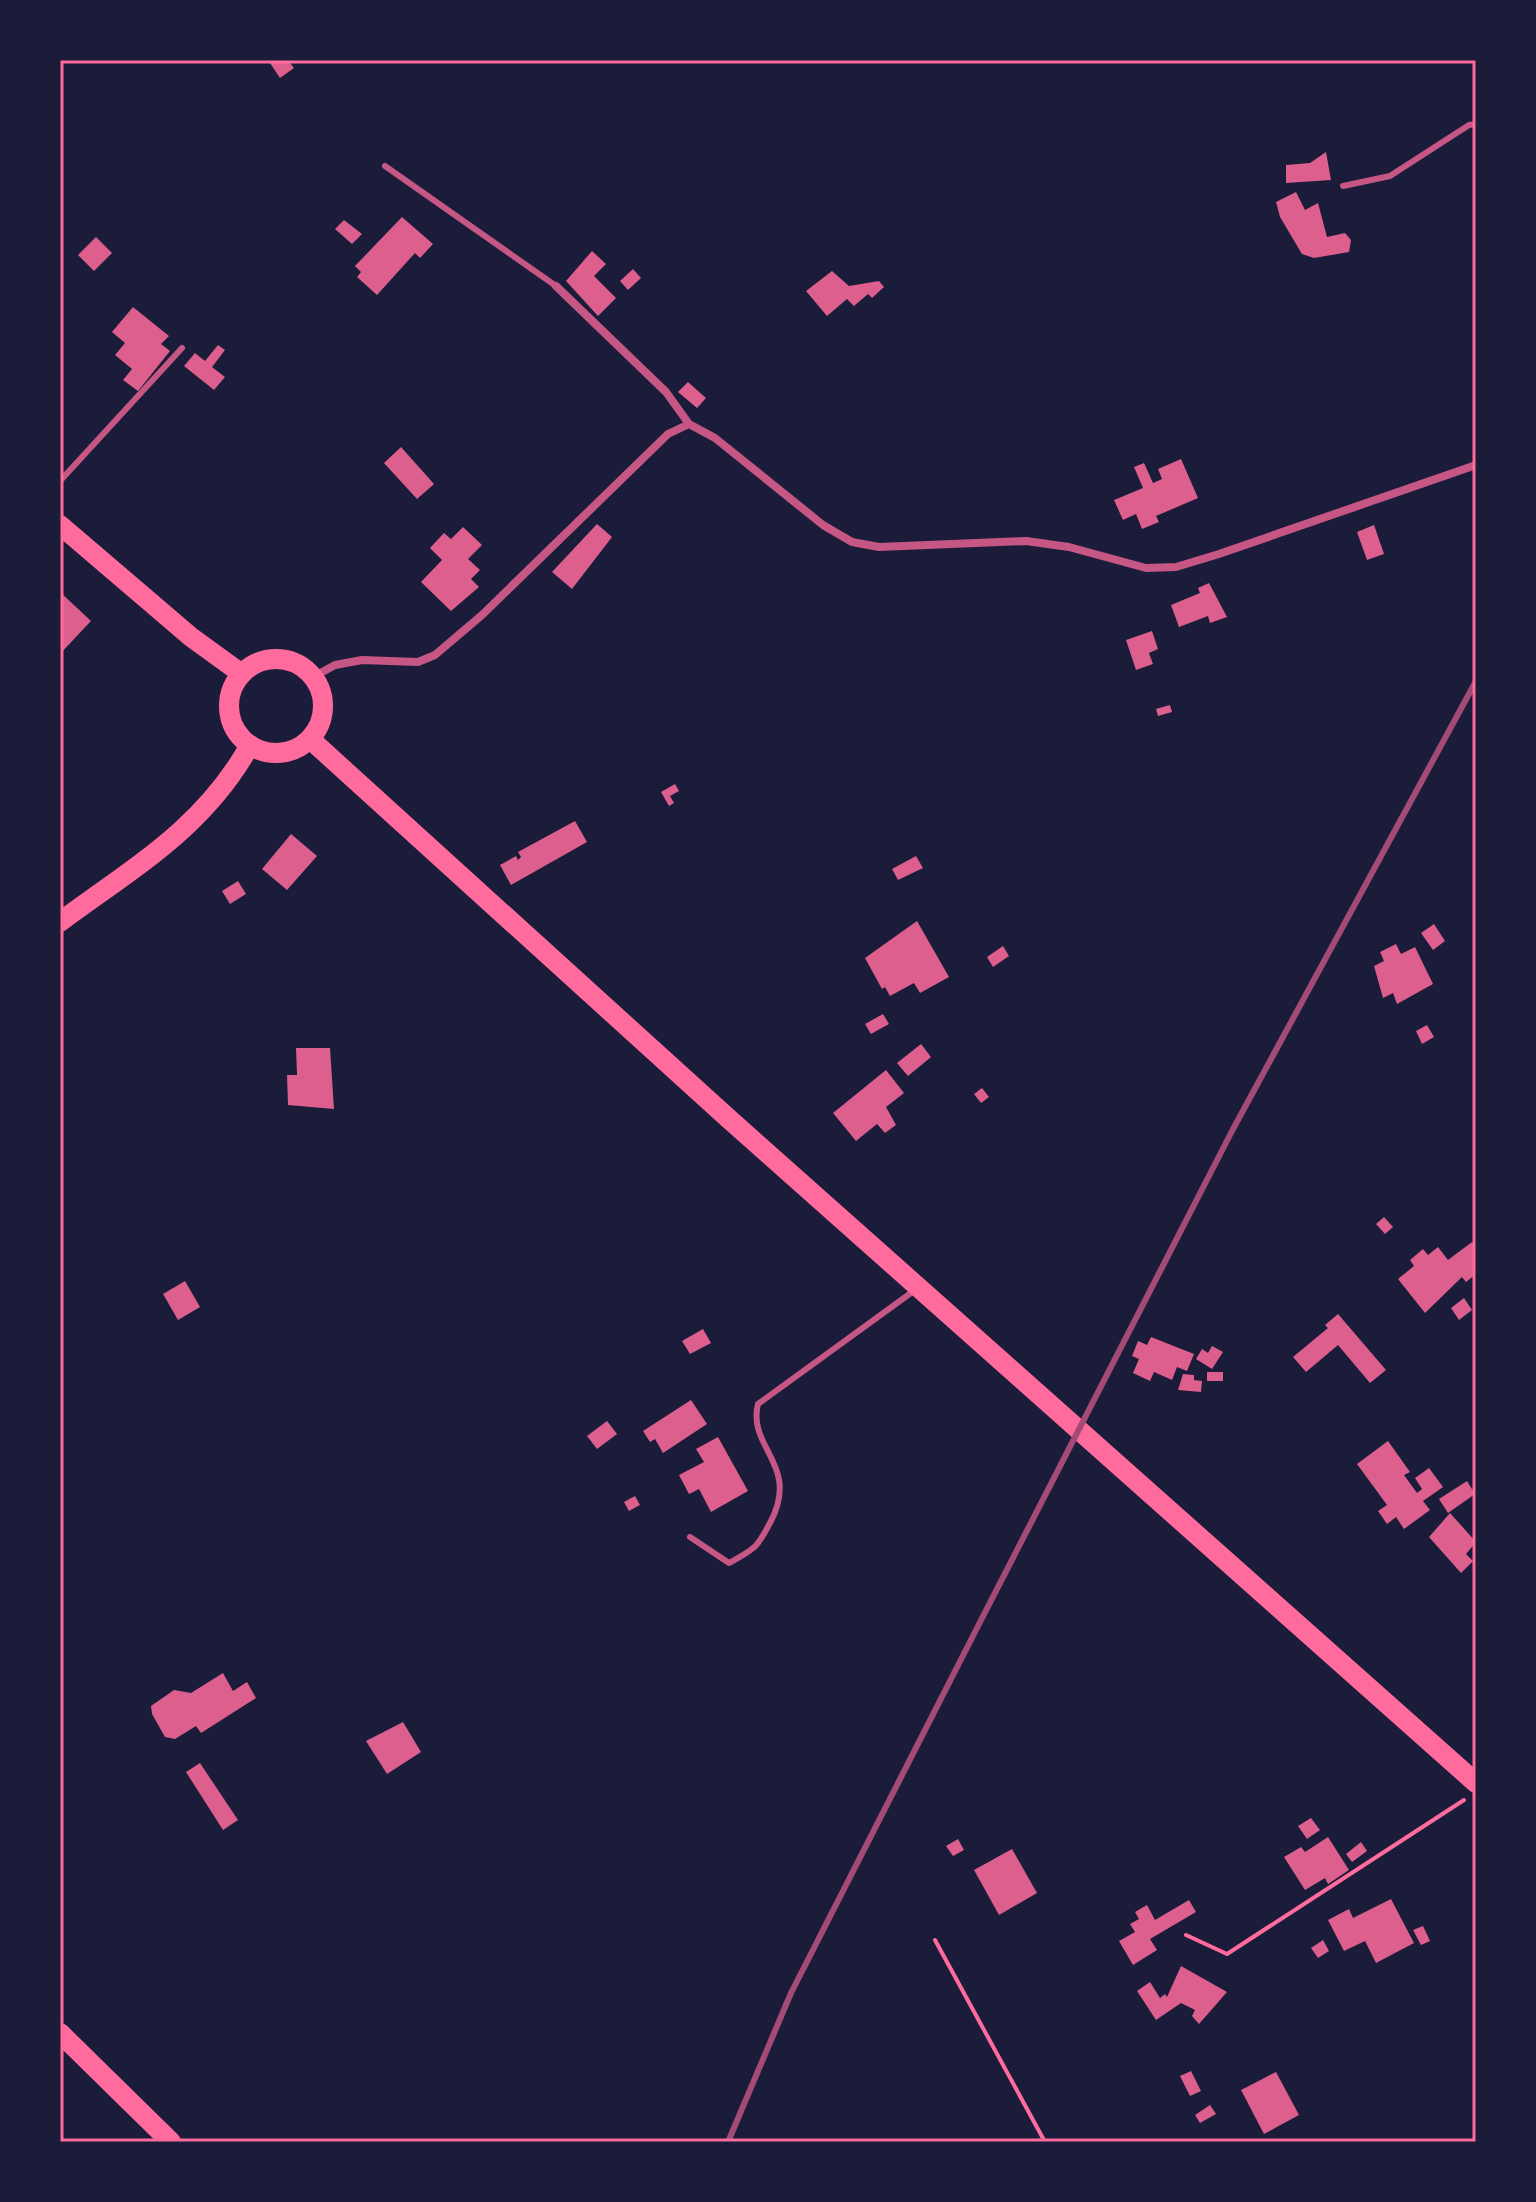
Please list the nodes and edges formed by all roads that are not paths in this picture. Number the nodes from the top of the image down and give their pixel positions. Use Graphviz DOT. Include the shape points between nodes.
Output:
graph roads {
  1 [pos="1476,124"];
  2 [pos="385,166"];
  3 [pos="1343,186"];
  4 [pos="556,286"];
  5 [pos="182,348"];
  6 [pos="689,424"];
  7 [pos="1476,465"];
  8 [pos="60,481"];
  9 [pos="60,525"];
  10 [pos="242,674"];
  11 [pos="313,677"];
  12 [pos="310,739"];
  13 [pos="250,745"];
  14 [pos="60,922"];
  15 [pos="918,1288"];
  16 [pos="690,1537"];
  17 [pos="1476,1783"];
  18 [pos="60,2033"];
  19 [pos="171,2142"];
  1 -- 3 [label="lane" via="1390,176"];
  2 -- 4 [label="lane"];
  4 -- 6 [label="street" via="666,392"];
  5 -- 8 [label="lane"];
  6 -- 7 [label="street" via="852,542 879,547 1026,541 1146,568 1176,567 1219,554"];
  6 -- 11 [label="street" via="668,434 435,655 418,662 362,660 335,665"];
  9 -- 10 [label="main road"];
  10 -- 11 [label="main road" via="255,664 286,660"];
  10 -- 13 [label="main road" via="234,685 230,712 233,725"];
  11 -- 12 [label="main road" via="323,702"];
  12 -- 13 [label="main road" via="281,753"];
  12 -- 15 [label="main road"];
  13 -- 14 [label="main road" via="203,813"];
  15 -- 16 [label="lane" via="758,1404 755,1417 783,1487 757,1548 729,1563"];
  15 -- 17 [label="main road"];
  18 -- 19 [label="main road"];
}
